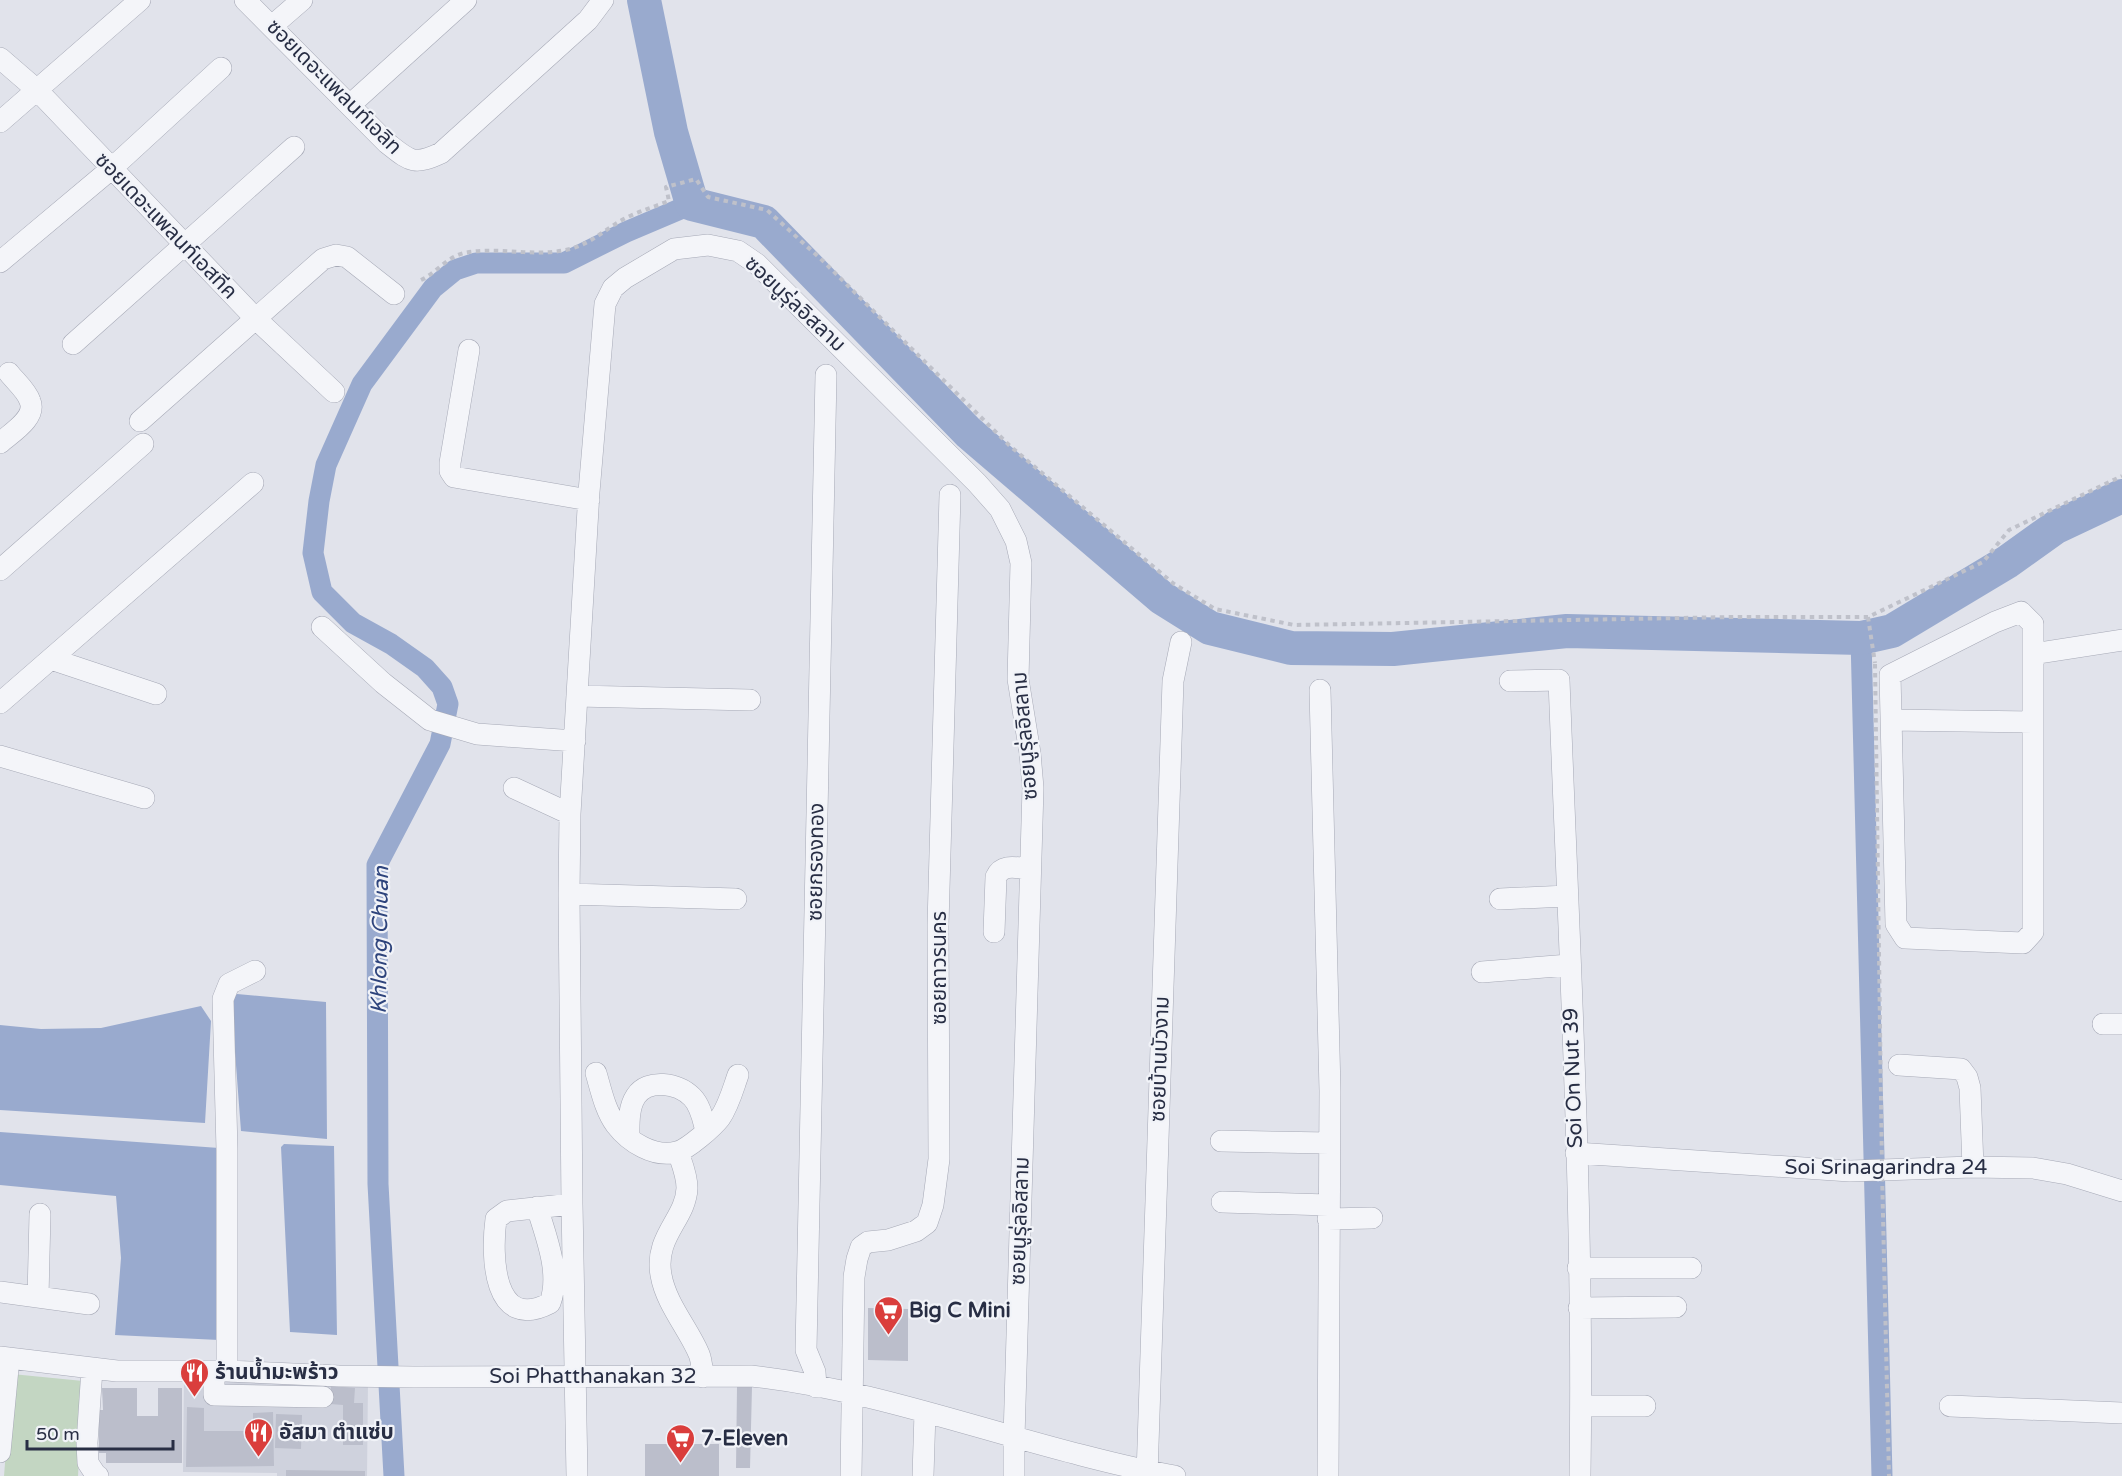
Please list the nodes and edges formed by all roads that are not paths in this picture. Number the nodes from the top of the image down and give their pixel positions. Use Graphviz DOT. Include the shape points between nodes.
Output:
graph roads {
  1 [pos="140,0"];
  2 [pos="245,0"];
  3 [pos="302,0"];
  4 [pos="466,0"];
  5 [pos="603,0"];
  6 [pos="272,26"];
  7 [pos="0,58"];
  8 [pos="221,68"];
  9 [pos="37,90"];
  10 [pos="350,105"];
  11 [pos="0,122"];
  12 [pos="294,147"];
  13 [pos="111,170"];
  14 [pos="185,245"];
  15 [pos="0,262"];
  16 [pos="394,294"];
  17 [pos="256,319"];
  18 [pos="73,344"];
  19 [pos="469,350"];
  20 [pos="9,373"];
  21 [pos="826,375"];
  22 [pos="334,392"];
  23 [pos="141,421"];
  24 [pos="0,443"];
  25 [pos="143,444"];
  26 [pos="253,483"];
  27 [pos="950,495"];
  28 [pos="589,500"];
  29 [pos="0,570"];
  30 [pos="322,627"];
  31 [pos="2122,640"];
  32 [pos="1181,642"];
  33 [pos="2033,654"];
  34 [pos="51,660"];
  35 [pos="1510,681"];
  36 [pos="1320,690"];
  37 [pos="156,694"];
  38 [pos="577,696"];
  39 [pos="750,700"];
  40 [pos="0,703"];
  41 [pos="1891,720"];
  42 [pos="2033,722"];
  43 [pos="574,741"];
  44 [pos="0,756"];
  45 [pos="514,788"];
  46 [pos="144,798"];
  47 [pos="570,814"];
  48 [pos="1030,869"];
  49 [pos="569,894"];
  50 [pos="1567,896"];
  51 [pos="736,899"];
  52 [pos="1500,899"];
  53 [pos="993,932"];
  54 [pos="1569,965"];
  55 [pos="255,971"];
  56 [pos="1482,972"];
  57 [pos="1899,1065"];
  58 [pos="596,1073"];
  59 [pos="738,1075"];
  60 [pos="706,1131"];
  61 [pos="629,1137"];
  62 [pos="1221,1141"];
  63 [pos="1329,1143"];
  64 [pos="678,1152"];
  65 [pos="1576,1152"];
  66 [pos="1973,1167"];
  67 [pos="2122,1191"];
  68 [pos="1222,1202"];
  69 [pos="572,1204"];
  70 [pos="537,1207"];
  71 [pos="1328,1212"];
  72 [pos="40,1214"];
  73 [pos="1372,1218"];
  74 [pos="1578,1268"];
  75 [pos="1691,1268"];
  76 [pos="0,1292"];
  77 [pos="38,1297"];
  78 [pos="89,1304"];
  79 [pos="1676,1307"];
  80 [pos="1579,1308"];
  81 [pos="806,1350"];
  82 [pos="5,1357"];
  83 [pos="92,1369"];
  84 [pos="220,1371"];
  85 [pos="574,1375"];
  86 [pos="703,1377"];
  87 [pos="784,1379"];
  88 [pos="816,1387"];
  89 [pos="851,1392"];
  90 [pos="323,1397"];
  91 [pos="1581,1406"];
  92 [pos="1645,1406"];
  93 [pos="1950,1406"];
  94 [pos="925,1412"];
  95 [pos="2122,1413"];
  96 [pos="1014,1438"];
  97 [pos="0,1452"];
  98 [pos="1147,1474"];
  99 [pos="99,1476"];
  100 [pos="577,1476"];
  101 [pos="851,1476"];
  102 [pos="923,1476"];
  103 [pos="1014,1476"];
  104 [pos="1175,1476"];
  105 [pos="1328,1476"];
  106 [pos="1580,1476"];
  1 -- 9 [label="street"];
  2 -- 6 [label="street, ซอยเดอะแพลนท์เอลิท"];
  3 -- 6 [label="street"];
  4 -- 10 [label="street"];
  5 -- 10 [label="street, ซอยเดอะแพลนท์เอลิท" via="588,20 441,153 428,159 408,160"];
  6 -- 10 [label="street, ซอยเดอะแพลนท์เอลิท"];
  7 -- 9 [label="street, ซอยเดอะแพลนท์เอสทีค"];
  8 -- 13 [label="street"];
  9 -- 11 [label="street"];
  9 -- 13 [label="street, ซอยเดอะแพลนท์เอสทีค"];
  12 -- 14 [label="street"];
  13 -- 14 [label="street, ซอยเดอะแพลนท์เอสทีค"];
  13 -- 15 [label="street"];
  14 -- 17 [label="street, ซอยเดอะแพลนท์เอสทีค"];
  14 -- 18 [label="street"];
  16 -- 17 [label="street" via="347,257 336,255 323,259"];
  17 -- 22 [label="street, ซอยเดอะแพลนท์เอสทีค"];
  17 -- 23 [label="street"];
  19 -- 28 [label="street" via="450,463 454,477"];
  20 -- 24 [label="street" via="30,400 31,408 29,415"];
  21 -- 81 [label="street, ซอยกรองทอง"];
  25 -- 29 [label="street"];
  26 -- 34 [label="street"];
  27 -- 89 [label="street, ซอยถาวรนคร" via="938,925 939,1159 927,1223 916,1231 868,1242 859,1253 854,1277"];
  28 -- 38 [label="street"];
  28 -- 48 [label="street, ซอยนูรุ่ลอิสลาม" via="605,304 613,288 674,249 708,244 738,251 757,264 961,467 1000,509 1016,541 1021,563 1018,679 1033,788"];
  30 -- 43 [label="street" via="430,720 477,734"];
  31 -- 33 [label="street"];
  32 -- 98 [label="street, ซอยบ้านบัวงาม" via="1173,681"];
  33 -- 41 [label="street" via="2033,624 2021,612 1995,622 1890,675"];
  33 -- 42 [label="street"];
  34 -- 37 [label="street"];
  34 -- 40 [label="street"];
  35 -- 50 [label="street, Soi On Nut 39" via="1559,680"];
  36 -- 63 [label="street"];
  38 -- 39 [label="street"];
  38 -- 43 [label="street"];
  41 -- 42 [label="street"];
  41 -- 42 [label="street" via="1896,924 1905,938 2023,944 2033,932"];
  43 -- 47 [label="street"];
  44 -- 46 [label="street"];
  45 -- 47 [label="street"];
  47 -- 49 [label="street"];
  48 -- 53 [label="street" via="999,871"];
  48 -- 96 [label="street, ซอยนูรุ่ลอิสลาม"];
  49 -- 51 [label="street"];
  49 -- 69 [label="street"];
  50 -- 52 [label="street"];
  50 -- 54 [label="street, Soi On Nut 39"];
  54 -- 56 [label="street"];
  54 -- 65 [label="street, Soi On Nut 39"];
  55 -- 84 [label="street" via="229,984 223,999 227,1150"];
  57 -- 66 [label="street" via="1961,1070 1967,1077"];
  58 -- 61 [label="street" via="615,1124"];
  59 -- 60 [label="street" via="722,1116"];
  60 -- 61 [label="street" via="692,1097 672,1086 650,1085 636,1095"];
  60 -- 64 [label="street"];
  61 -- 64 [label="street" via="654,1151"];
  62 -- 63 [label="street"];
  63 -- 71 [label="street"];
  64 -- 86 [label="street" via="687,1190 660,1256 661,1276 700,1356"];
  65 -- 66 [label="street, Soi Srinagarindra 24" via="1850,1171"];
  65 -- 74 [label="street, Soi On Nut 39"];
  66 -- 67 [label="street, Soi Srinagarindra 24" via="2033,1168"];
  68 -- 71 [label="street"];
  69 -- 70 [label="street"];
  69 -- 85 [label="street"];
  70 -- 70 [label="street" via="507,1211 496,1219 495,1259 501,1290 509,1305 521,1310 537,1310 550,1303 554,1292 548,1242"];
  71 -- 73 [label="street"];
  71 -- 105 [label="street"];
  72 -- 77 [label="street"];
  74 -- 75 [label="street"];
  74 -- 80 [label="street, Soi On Nut 39"];
  76 -- 77 [label="street"];
  77 -- 78 [label="street"];
  79 -- 80 [label="street"];
  80 -- 91 [label="street, Soi On Nut 39"];
  81 -- 87 [label="street" via="793,1361"];
  81 -- 88 [label="street, ซอยกรองทอง"];
  82 -- 83 [label="street, Soi Phatthanakan 32"];
  82 -- 97 [label="street"];
  83 -- 84 [label="street, Soi Phatthanakan 32"];
  83 -- 99 [label="street" via="88,1463"];
  84 -- 85 [label="street, Soi Phatthanakan 32" via="414,1377"];
  84 -- 90 [label="street" via="214,1395"];
  85 -- 86 [label="street, Soi Phatthanakan 32"];
  85 -- 100 [label="street"];
  86 -- 87 [label="street, Soi Phatthanakan 32"];
  87 -- 88 [label="street, Soi Phatthanakan 32"];
  88 -- 89 [label="street, Soi Phatthanakan 32"];
  89 -- 94 [label="street, Soi Phatthanakan 32"];
  89 -- 101 [label="street"];
  91 -- 92 [label="street"];
  91 -- 106 [label="street, Soi On Nut 39"];
  93 -- 95 [label="street"];
  94 -- 96 [label="street, Soi Phatthanakan 32"];
  94 -- 102 [label="street"];
  96 -- 98 [label="street, Soi Phatthanakan 32"];
  96 -- 103 [label="street, ซอยนูรุ่ลอิสลาม"];
  98 -- 104 [label="street, Soi Phatthanakan 32"];
}
